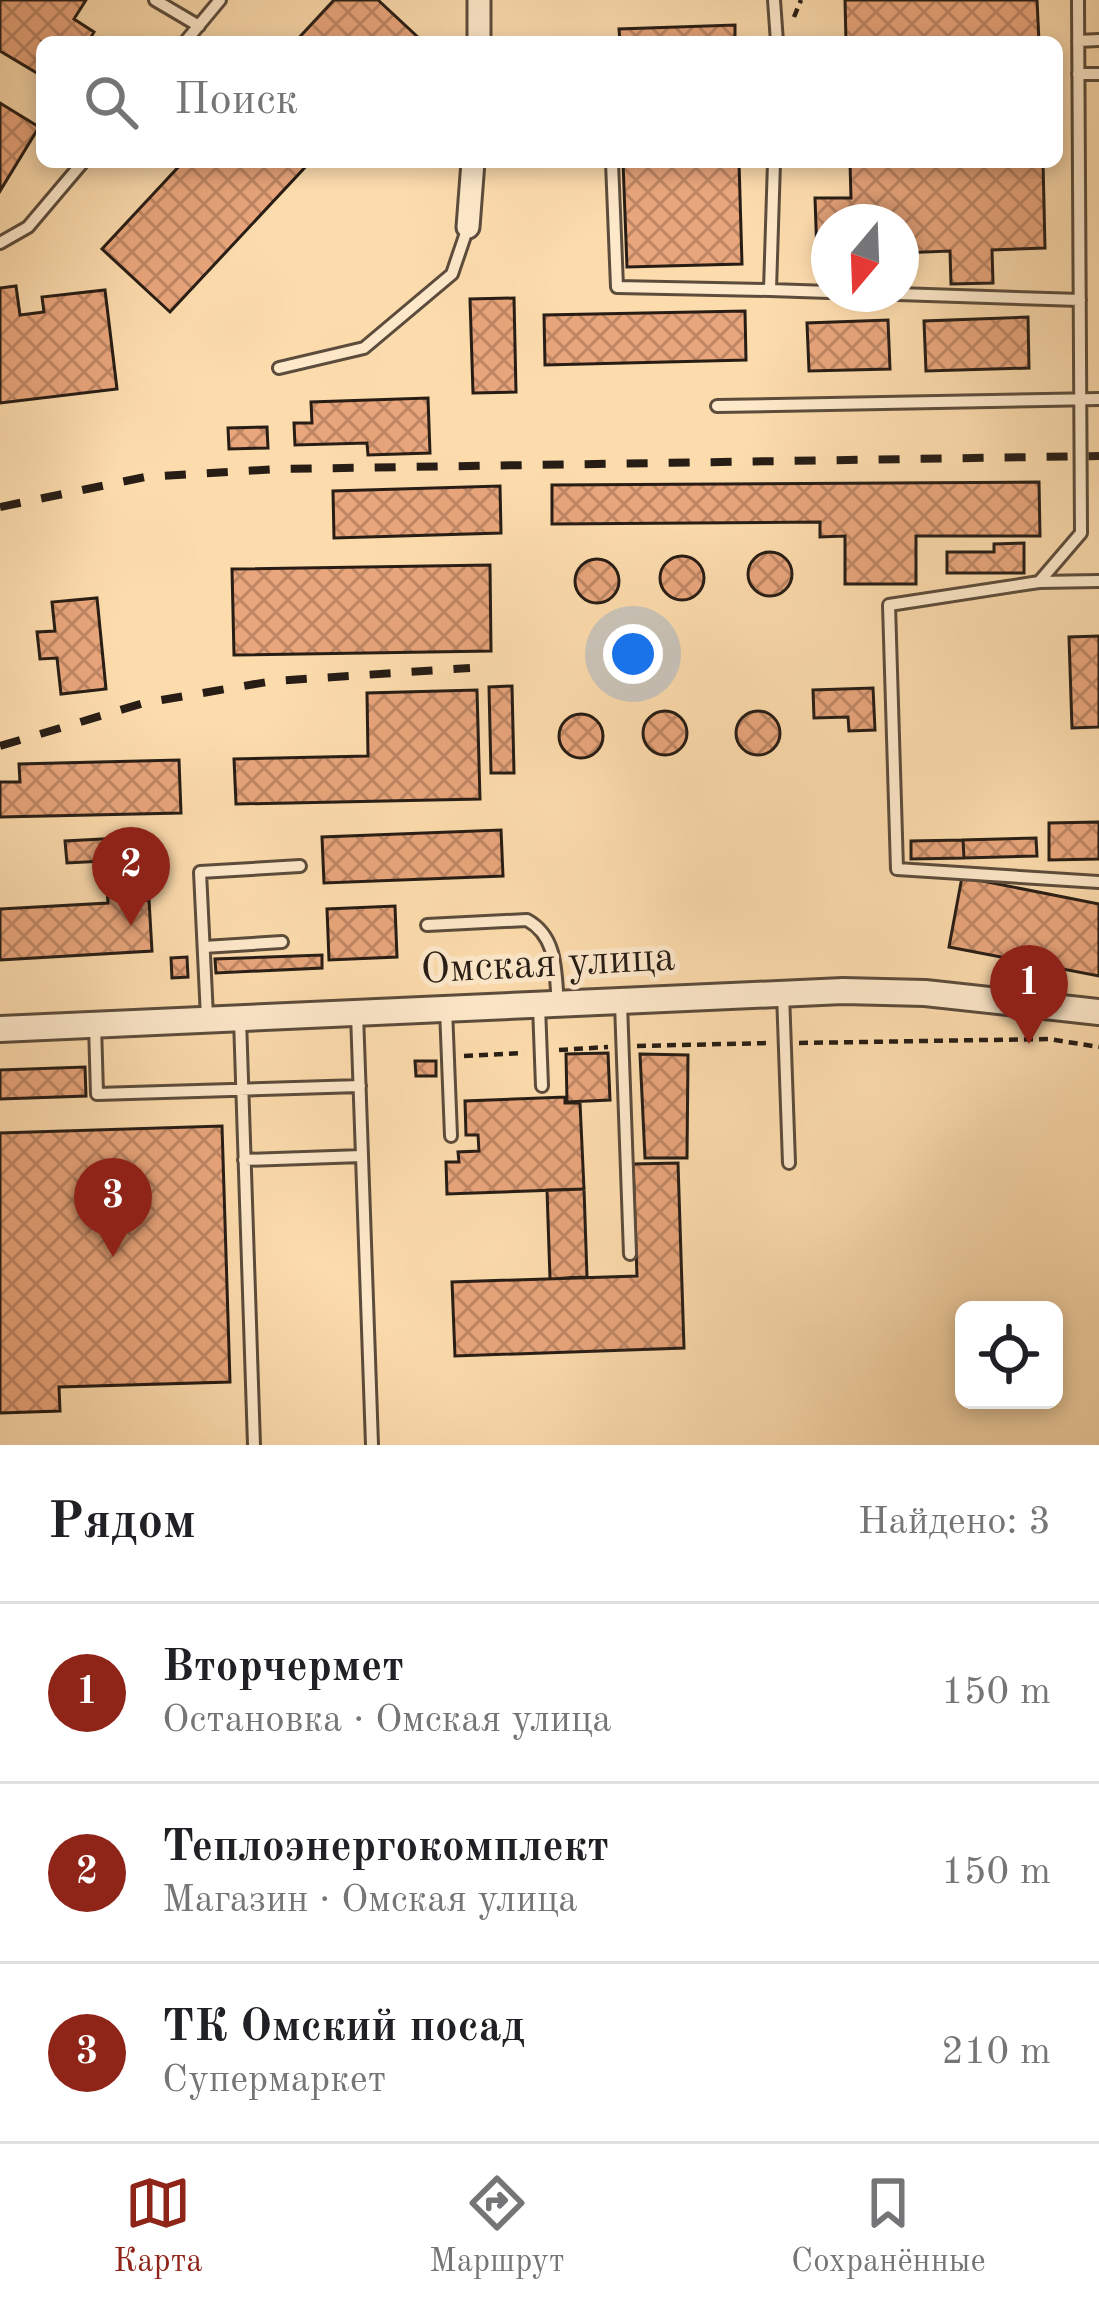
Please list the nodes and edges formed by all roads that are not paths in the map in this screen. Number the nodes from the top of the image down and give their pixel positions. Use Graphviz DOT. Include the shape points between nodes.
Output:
graph roads {
  1 [pos="155,0"];
  2 [pos="220,0"];
  3 [pos="479,0"];
  4 [pos="774,0"];
  5 [pos="1078,0"];
  6 [pos="199,26"];
  7 [pos="190,36"];
  8 [pos="479,36"];
  9 [pos="777,36"];
  10 [pos="1099,40"];
  11 [pos="1078,41"];
  12 [pos="1078,74"];
  13 [pos="1099,74"];
  14 [pos="78,168"];
  15 [pos="472,168"];
  16 [pos="612,168"];
  17 [pos="774,168"];
  18 [pos="468,227"];
  19 [pos="0,243"];
  20 [pos="770,290"];
  21 [pos="811,291"];
  22 [pos="919,295"];
  23 [pos="1080,300"];
  24 [pos="1080,333"];
  25 [pos="1099,333"];
  26 [pos="280,368"];
  27 [pos="1081,398"];
  28 [pos="1099,399"];
  29 [pos="717,406"];
  30 [pos="1099,581"];
  31 [pos="1039,582"];
  32 [pos="300,866"];
  33 [pos="1099,881"];
  34 [pos="428,926"];
  35 [pos="282,942"];
  36 [pos="204,947"];
  37 [pos="783,993"];
  38 [pos="621,1001"];
  39 [pos="549,1004"];
  40 [pos="446,1009"];
  41 [pos="1099,1012"];
  42 [pos="357,1013"];
  43 [pos="240,1019"];
  44 [pos="207,1020"];
  45 [pos="95,1025"];
  46 [pos="0,1029"];
  47 [pos="360,1086"];
  48 [pos="542,1086"];
  49 [pos="242,1089"];
  50 [pos="451,1136"];
  51 [pos="362,1156"];
  52 [pos="244,1160"];
  53 [pos="789,1162"];
  54 [pos="631,1254"];
  55 [pos="254,1445"];
  56 [pos="371,1445"];
  1 -- 6 [label="lane"];
  2 -- 6 [label="lane"];
  3 -- 8 [label="street"];
  4 -- 9 [label="lane"];
  5 -- 11 [label="lane"];
  6 -- 7 [label="lane"];
  10 -- 11 [label="lane"];
  11 -- 12 [label="lane"];
  12 -- 13 [label="lane"];
  12 -- 23 [label="lane"];
  14 -- 19 [label="lane" via="28,227"];
  15 -- 18 [label="street"];
  16 -- 20 [label="lane" via="617,287"];
  17 -- 20 [label="lane"];
  18 -- 26 [label="lane" via="452,274 364,348"];
  20 -- 21 [label="lane"];
  22 -- 23 [label="lane"];
  23 -- 24 [label="lane"];
  24 -- 25 [label="lane"];
  24 -- 27 [label="lane"];
  27 -- 28 [label="lane"];
  27 -- 29 [label="lane"];
  27 -- 31 [label="lane" via="1081,533"];
  30 -- 31 [label="lane"];
  31 -- 33 [label="lane" via="889,604 897,869"];
  32 -- 36 [label="lane" via="200,872"];
  34 -- 39 [label="lane" via="527,920 541,927 551,943"];
  35 -- 36 [label="lane"];
  36 -- 44 [label="lane"];
  37 -- 38 [label="street, Омская улица"];
  37 -- 41 [label="street, Омская улица" via="925,993"];
  37 -- 53 [label="lane"];
  38 -- 39 [label="street, Омская улица"];
  38 -- 54 [label="lane"];
  39 -- 40 [label="street, Омская улица"];
  39 -- 48 [label="lane"];
  40 -- 42 [label="street, Омская улица"];
  40 -- 50 [label="lane"];
  42 -- 43 [label="street, Омская улица"];
  42 -- 47 [label="lane"];
  43 -- 44 [label="street, Омская улица"];
  43 -- 49 [label="lane"];
  44 -- 45 [label="street, Омская улица"];
  45 -- 46 [label="street, Омская улица"];
  45 -- 49 [label="lane" via="97,1094"];
  47 -- 49 [label="lane"];
  47 -- 51 [label="lane"];
  49 -- 52 [label="lane"];
  51 -- 52 [label="lane"];
  51 -- 56 [label="lane"];
  52 -- 55 [label="lane"];
}
